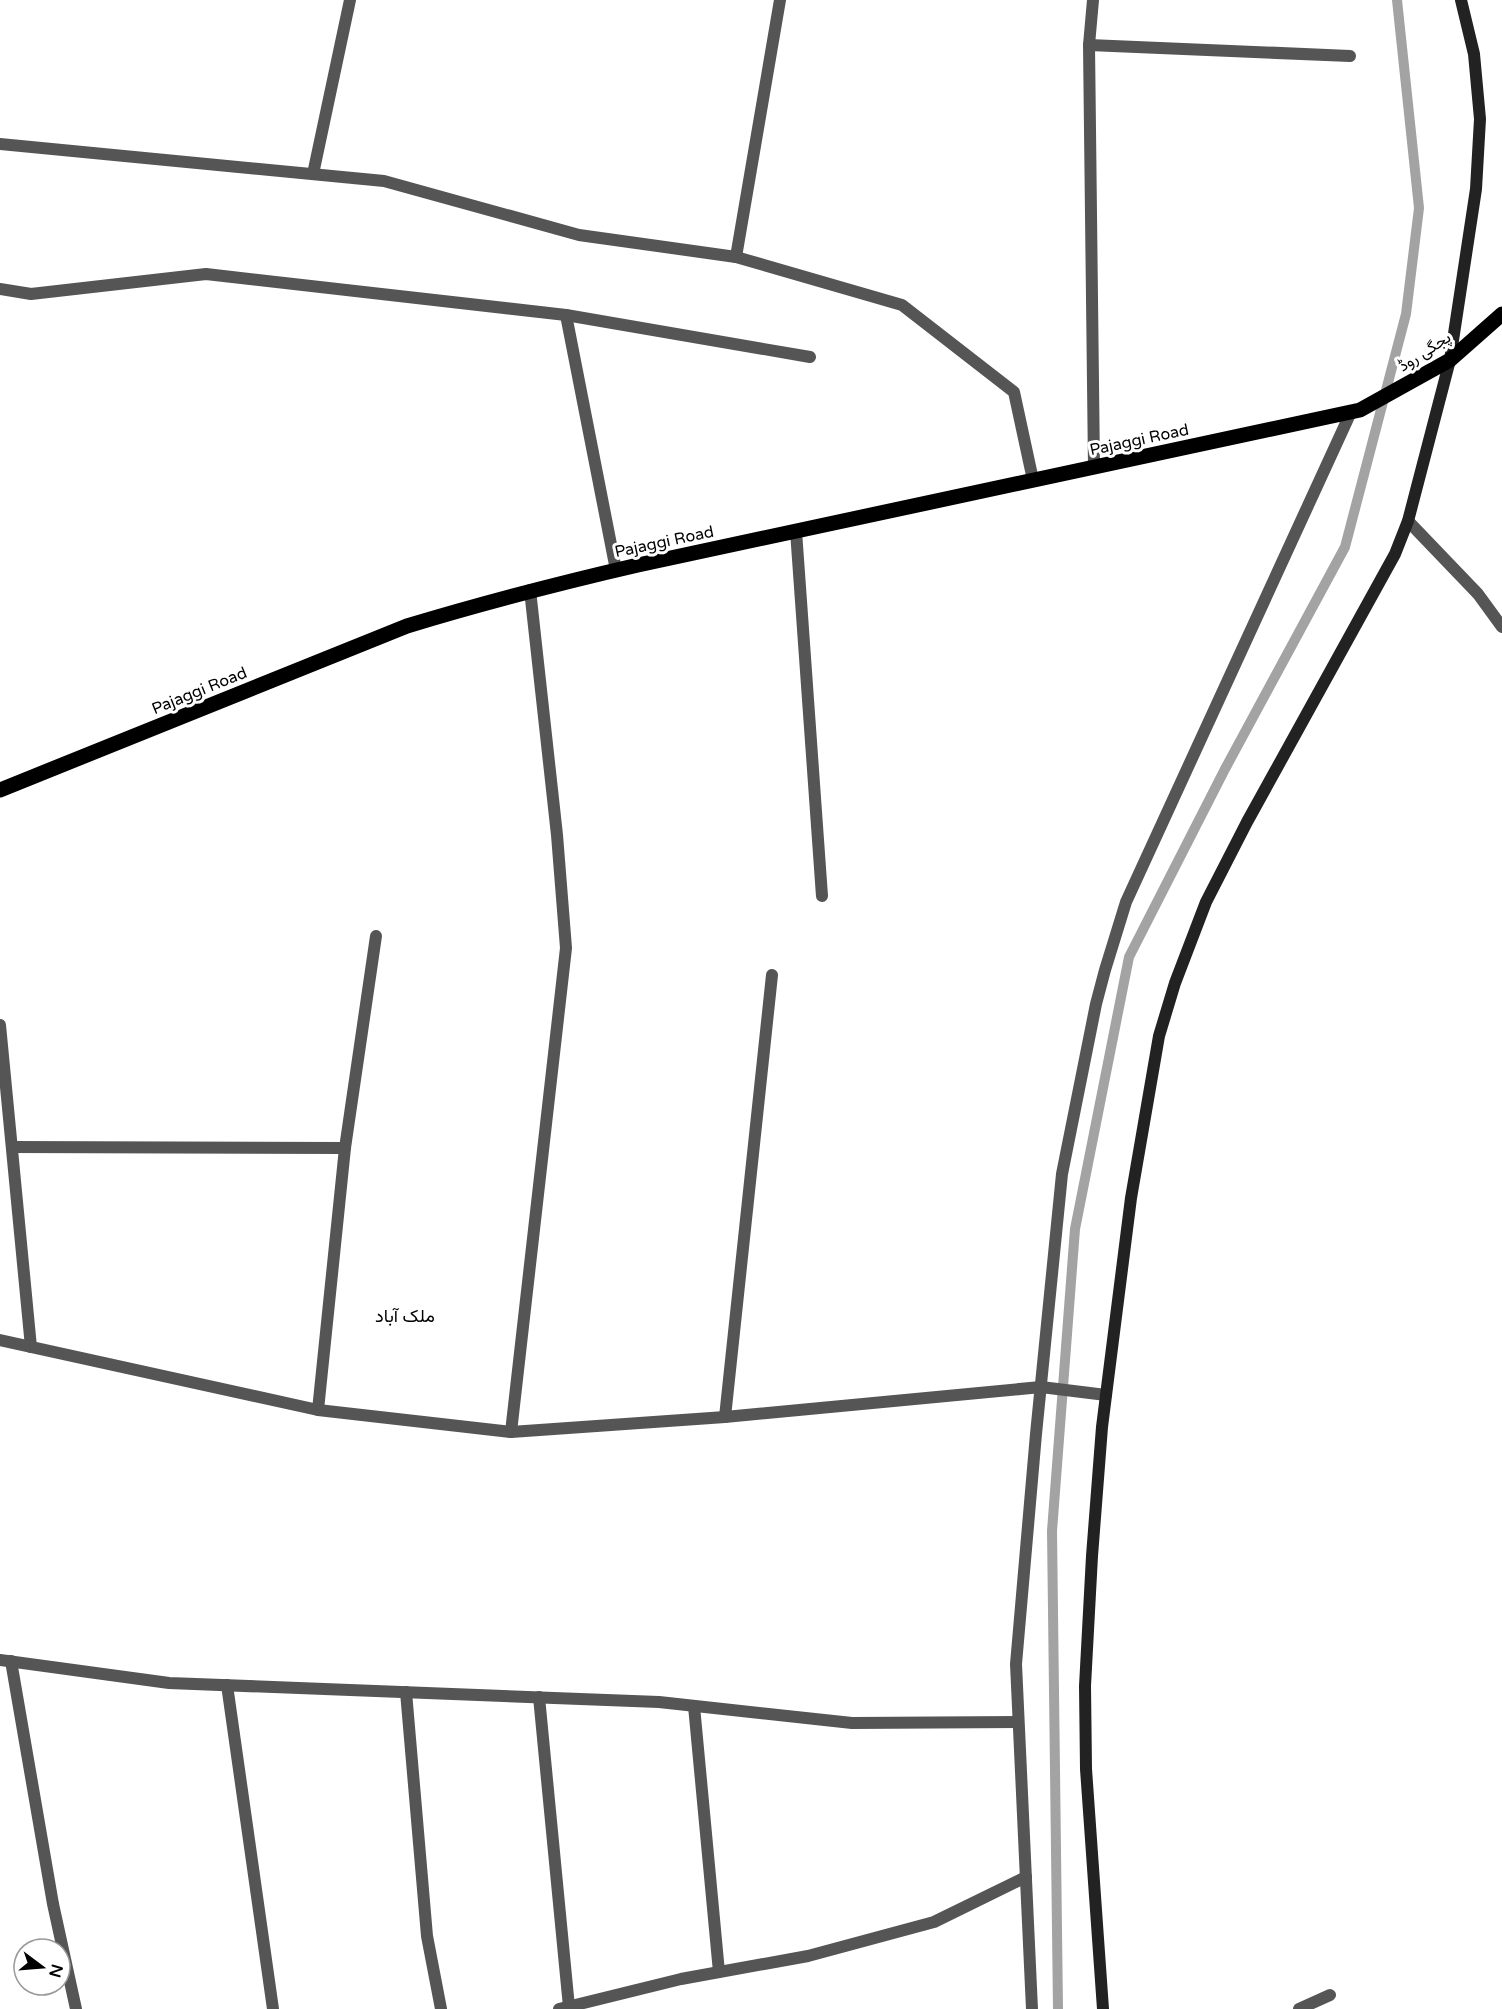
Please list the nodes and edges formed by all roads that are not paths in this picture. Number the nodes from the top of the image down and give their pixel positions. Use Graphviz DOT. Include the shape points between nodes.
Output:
graph roads {
  1 [pos="350,0"];
  2 [pos="780,0"];
  3 [pos="1093,0"];
  4 [pos="1461,0"];
  5 [pos="1089,45"];
  6 [pos="1350,56"];
  7 [pos="0,144"];
  8 [pos="313,174"];
  9 [pos="736,257"];
  10 [pos="0,289"];
  11 [pos="1502,314"];
  12 [pos="566,315"];
  13 [pos="810,357"];
  14 [pos="1450,360"];
  15 [pos="1355,411"];
  16 [pos="1094,467"];
  17 [pos="1034,480"];
  18 [pos="1408,521"];
  19 [pos="796,531"];
  20 [pos="616,570"];
  21 [pos="531,590"];
  22 [pos="1502,627"];
  23 [pos="0,790"];
  24 [pos="822,896"];
  25 [pos="376,936"];
  26 [pos="772,975"];
  27 [pos="0,1025"];
  28 [pos="12,1147"];
  29 [pos="345,1148"];
  30 [pos="0,1340"];
  31 [pos="32,1347"];
  32 [pos="1041,1387"];
  33 [pos="1100,1394"];
  34 [pos="318,1410"];
  35 [pos="725,1417"];
  36 [pos="511,1432"];
  37 [pos="5,1661"];
  38 [pos="227,1685"];
  39 [pos="406,1692"];
  40 [pos="539,1697"];
  41 [pos="694,1706"];
  42 [pos="1018,1722"];
  43 [pos="1026,1877"];
  44 [pos="719,1972"];
  45 [pos="1330,1995"];
  46 [pos="564,2008"];
  47 [pos="76,2009"];
  48 [pos="273,2009"];
  49 [pos="441,2009"];
  50 [pos="1032,2009"];
  51 [pos="1103,2009"];
  52 [pos="1299,2009"];
  1 -- 8 [label="street"];
  2 -- 9 [label="street"];
  3 -- 5 [label="street"];
  4 -- 14 [label="street" via="1474,54 1480,119 1476,189"];
  5 -- 6 [label="street"];
  5 -- 16 [label="street"];
  7 -- 8 [label="street"];
  8 -- 9 [label="street" via="384,181 579,235"];
  9 -- 17 [label="street" via="902,305 1014,392"];
  10 -- 12 [label="street" via="32,294 206,274"];
  11 -- 14 [label="main road, پجگی روڈ"];
  12 -- 13 [label="street"];
  12 -- 20 [label="street"];
  14 -- 15 [label="main road, پجگی روڈ"];
  14 -- 18 [label="street"];
  15 -- 16 [label="main road, Pajaggi Road"];
  15 -- 32 [label="street" via="1126,902 1096,1004 1062,1174"];
  16 -- 17 [label="main road, Pajaggi Road"];
  17 -- 19 [label="main road, Pajaggi Road"];
  18 -- 22 [label="street" via="1478,594"];
  18 -- 33 [label="street" via="1395,554 1246,822 1206,902 1174,983 1159,1036"];
  19 -- 20 [label="main road, Pajaggi Road"];
  19 -- 24 [label="street"];
  20 -- 21 [label="main road, Pajaggi Road"];
  21 -- 23 [label="main road, Pajaggi Road" via="407,626"];
  21 -- 36 [label="street" via="566,948"];
  25 -- 29 [label="street"];
  26 -- 35 [label="street"];
  27 -- 28 [label="street"];
  28 -- 29 [label="street"];
  28 -- 31 [label="street"];
  29 -- 34 [label="street"];
  30 -- 31 [label="street"];
  31 -- 34 [label="street"];
  32 -- 33 [label="street"];
  32 -- 35 [label="street"];
  32 -- 42 [label="street" via="1016,1664"];
  33 -- 51 [label="street" via="1085,1686 1086,1769"];
  34 -- 36 [label="street"];
  35 -- 36 [label="street"];
  37 -- 38 [label="street" via="169,1683"];
  37 -- 47 [label="street"];
  38 -- 39 [label="street"];
  38 -- 48 [label="street"];
  39 -- 40 [label="street"];
  39 -- 49 [label="street" via="427,1936"];
  40 -- 41 [label="street"];
  40 -- 46 [label="street"];
  41 -- 42 [label="street" via="852,1723"];
  41 -- 44 [label="street"];
  42 -- 43 [label="street"];
  43 -- 44 [label="street" via="934,1922 808,1956"];
  43 -- 50 [label="street"];
  44 -- 46 [label="street"];
  45 -- 52 [label="street"];
}
